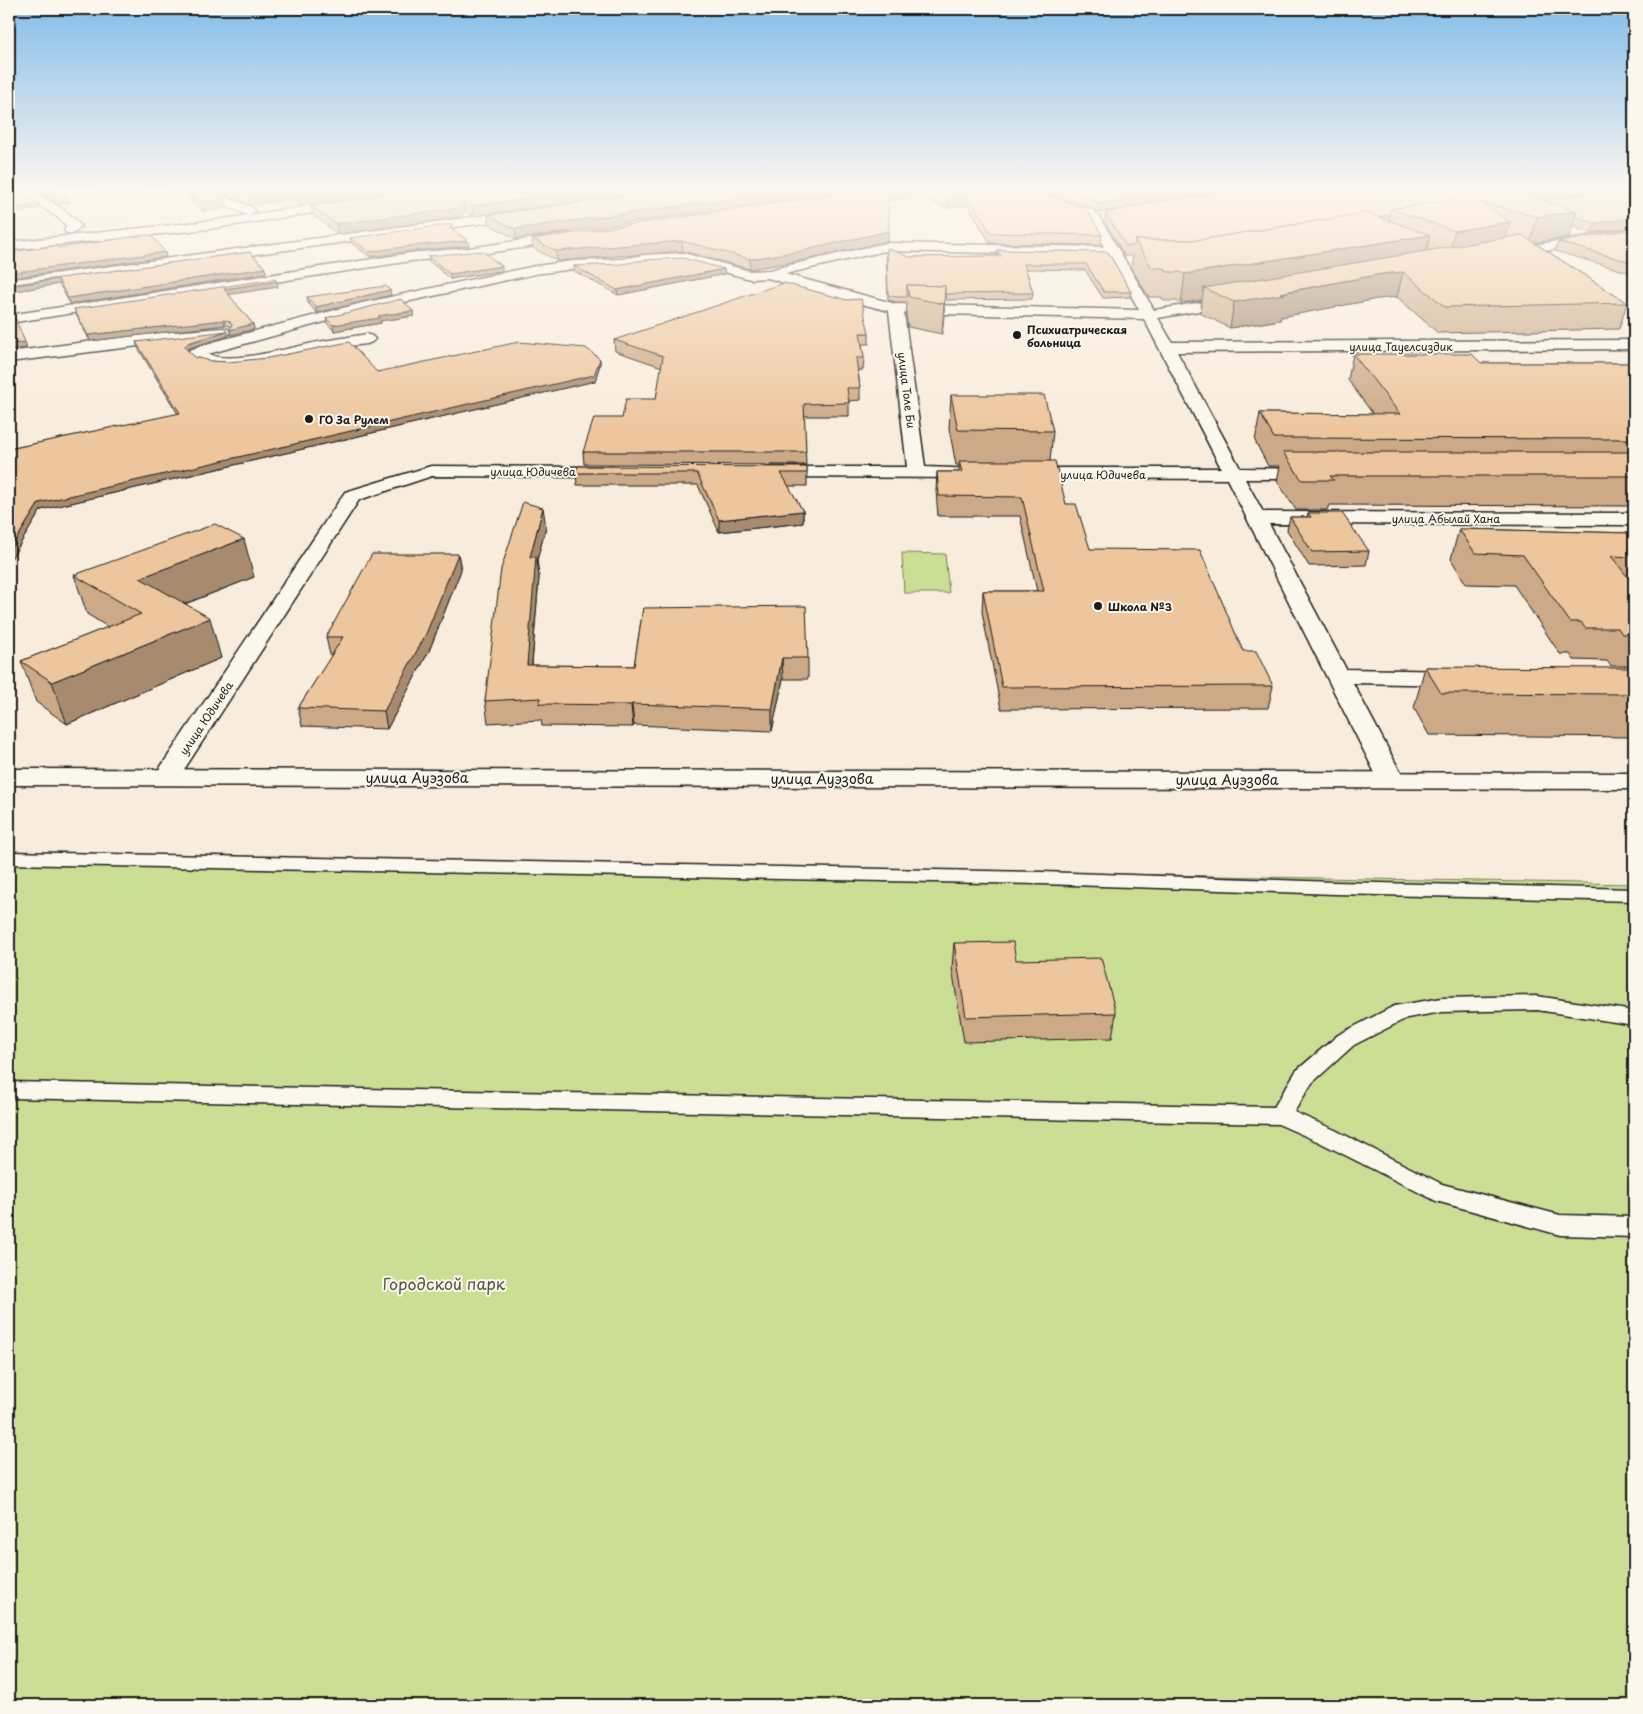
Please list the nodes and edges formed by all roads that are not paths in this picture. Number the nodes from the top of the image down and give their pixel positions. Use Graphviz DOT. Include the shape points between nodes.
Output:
graph roads {
  1 [pos="117,270"];
  2 [pos="327,270"];
  3 [pos="535,270"];
  4 [pos="731,270"];
  5 [pos="786,270"];
  6 [pos="1125,270"];
  7 [pos="769,274"];
  8 [pos="9,284"];
  9 [pos="1256,297"];
  10 [pos="362,307"];
  11 [pos="896,308"];
  12 [pos="1151,315"];
  13 [pos="9,319"];
  14 [pos="367,339"];
  15 [pos="1634,344"];
  16 [pos="1172,354"];
  17 [pos="9,357"];
  18 [pos="1315,361"];
  19 [pos="630,472"];
  20 [pos="749,472"];
  21 [pos="917,473"];
  22 [pos="1234,474"];
  23 [pos="1334,474"];
  24 [pos="1257,518"];
  25 [pos="1634,519"];
  26 [pos="1338,676"];
  27 [pos="1486,678"];
  28 [pos="9,777"];
  29 [pos="167,777"];
  30 [pos="1391,779"];
  31 [pos="1634,781"];
  32 [pos="9,858"];
  33 [pos="1634,895"];
  34 [pos="1634,1018"];
  35 [pos="9,1090"];
  36 [pos="1280,1116"];
  37 [pos="1634,1227"];
  1 -- 8 [label="street"];
  2 -- 13 [label="street"];
  3 -- 10 [label="street"];
  4 -- 7 [label="street" via="750,275"];
  5 -- 7 [label="street"];
  6 -- 12 [label="street"];
  7 -- 11 [label="street"];
  9 -- 12 [label="street"];
  10 -- 14 [label="street" via="195,353 211,361 231,362"];
  10 -- 17 [label="street" via="213,333"];
  11 -- 12 [label="street"];
  11 -- 21 [label="street, улица Толе Би"];
  12 -- 16 [label="street"];
  15 -- 16 [label="street, улица Тауелсиздик"];
  16 -- 18 [label="street"];
  16 -- 22 [label="street"];
  19 -- 29 [label="street, улица Юдичева" via="431,471 352,496"];
  20 -- 21 [label="street, улица Юдичева"];
  21 -- 22 [label="street, улица Юдичева"];
  22 -- 23 [label="street"];
  22 -- 24 [label="street"];
  24 -- 25 [label="street, улица Абылай Хана"];
  24 -- 26 [label="street"];
  26 -- 27 [label="street"];
  26 -- 30 [label="street"];
  28 -- 29 [label="street, улица Ауэзова"];
  29 -- 30 [label="street, улица Ауэзова"];
  30 -- 31 [label="street, улица Ауэзова"];
  32 -- 33 [label="lane" via="1042,878"];
  34 -- 36 [label="lane" via="1537,1003 1442,1005 1402,1011 1346,1040 1304,1077"];
  35 -- 36 [label="lane"];
  36 -- 37 [label="lane" via="1327,1136 1436,1192 1560,1225"];
}
